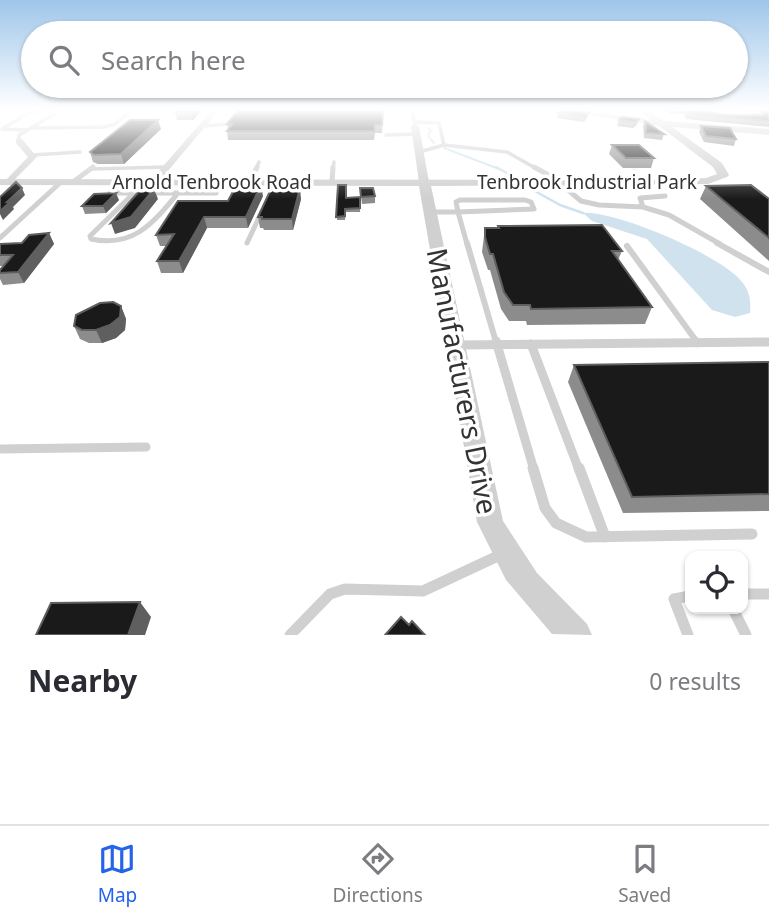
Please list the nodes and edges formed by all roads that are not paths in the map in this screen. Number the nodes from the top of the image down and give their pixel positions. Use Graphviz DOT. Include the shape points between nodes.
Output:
graph roads {
  1 [pos="190,140"];
  2 [pos="417,140"];
  3 [pos="443,140"];
  4 [pos="684,140"];
  5 [pos="19,141"];
  6 [pos="444,145"];
  7 [pos="80,152"];
  8 [pos="419,152"];
  9 [pos="33,155"];
  10 [pos="259,162"];
  11 [pos="334,162"];
  12 [pos="166,167"];
  13 [pos="5,182"];
  14 [pos="67,182"];
  15 [pos="121,182"];
  16 [pos="150,182"];
  17 [pos="224,182"];
  18 [pos="250,182"];
  19 [pos="332,182"];
  20 [pos="424,182"];
  21 [pos="560,183"];
  22 [pos="134,193"];
  23 [pos="178,193"];
  24 [pos="216,193"];
  25 [pos="665,196"];
  26 [pos="211,199"];
  27 [pos="265,205"];
  28 [pos="643,207"];
  29 [pos="429,212"];
  30 [pos="458,212"];
  31 [pos="0,238"];
  32 [pos="247,243"];
  33 [pos="627,246"];
  34 [pos="769,272"];
  35 [pos="769,342"];
  36 [pos="697,343"];
  37 [pos="531,344"];
  38 [pos="454,345"];
  39 [pos="497,345"];
  40 [pos="146,447"];
  41 [pos="0,449"];
  42 [pos="752,534"];
  43 [pos="606,537"];
  44 [pos="504,553"];
  45 [pos="748,594"];
  46 [pos="769,594"];
  47 [pos="685,596"];
  48 [pos="736,614"];
  49 [pos="290,635"];
  50 [pos="576,635"];
  51 [pos="688,635"];
  52 [pos="746,635"];
  1 -- 12 [label="street"];
  2 -- 8 [label="street"];
  3 -- 6 [label="lane"];
  4 -- 21 [label="street, Tenbrook Industrial Park" via="718,165 723,175 699,182"];
  5 -- 9 [label="street"];
  6 -- 8 [label="lane"];
  6 -- 21 [label="lane" via="507,152"];
  7 -- 9 [label="lane"];
  8 -- 20 [label="street"];
  9 -- 13 [label="street"];
  10 -- 18 [label="lane"];
  11 -- 19 [label="lane"];
  12 -- 14 [label="lane" via="93,167"];
  12 -- 16 [label="street"];
  13 -- 14 [label="street, Arnold Tenbrook Road"];
  14 -- 15 [label="street, Arnold Tenbrook Road"];
  14 -- 31 [label="lane"];
  15 -- 16 [label="street, Arnold Tenbrook Road"];
  15 -- 22 [label="lane" via="110,193"];
  16 -- 17 [label="street, Arnold Tenbrook Road"];
  16 -- 22 [label="lane"];
  17 -- 18 [label="street, Arnold Tenbrook Road"];
  17 -- 24 [label="lane"];
  18 -- 19 [label="street, Arnold Tenbrook Road" via="272,188"];
  19 -- 20 [label="street, Arnold Tenbrook Road"];
  20 -- 21 [label="street, Tenbrook Industrial Park"];
  20 -- 29 [label="street, Manufacturers Drive"];
  21 -- 28 [label="lane" via="573,197 586,202"];
  22 -- 23 [label="lane"];
  22 -- 23 [label="lane" via="91,239 119,240 140,234"];
  23 -- 24 [label="lane"];
  24 -- 26 [label="lane"];
  25 -- 28 [label="lane" via="640,198"];
  27 -- 32 [label="lane"];
  28 -- 34 [label="lane" via="669,215"];
  29 -- 30 [label="lane"];
  29 -- 38 [label="street, Manufacturers Drive"];
  30 -- 30 [label="lane" via="530,211 534,209 525,200 460,200 456,202"];
  30 -- 39 [label="lane"];
  33 -- 36 [label="lane"];
  35 -- 36 [label="lane"];
  36 -- 37 [label="lane"];
  37 -- 39 [label="lane"];
  37 -- 43 [label="lane"];
  38 -- 39 [label="lane"];
  38 -- 44 [label="street, Manufacturers Drive" via="486,509"];
  39 -- 43 [label="lane" via="545,508 568,531"];
  40 -- 41 [label="lane"];
  42 -- 43 [label="lane"];
  44 -- 49 [label="lane" via="424,591 345,589 330,594"];
  44 -- 50 [label="street, Manufacturers Drive" via="532,591"];
  45 -- 46 [label="lane"];
  47 -- 51 [label="lane" via="674,599"];
  48 -- 52 [label="lane"];
}
